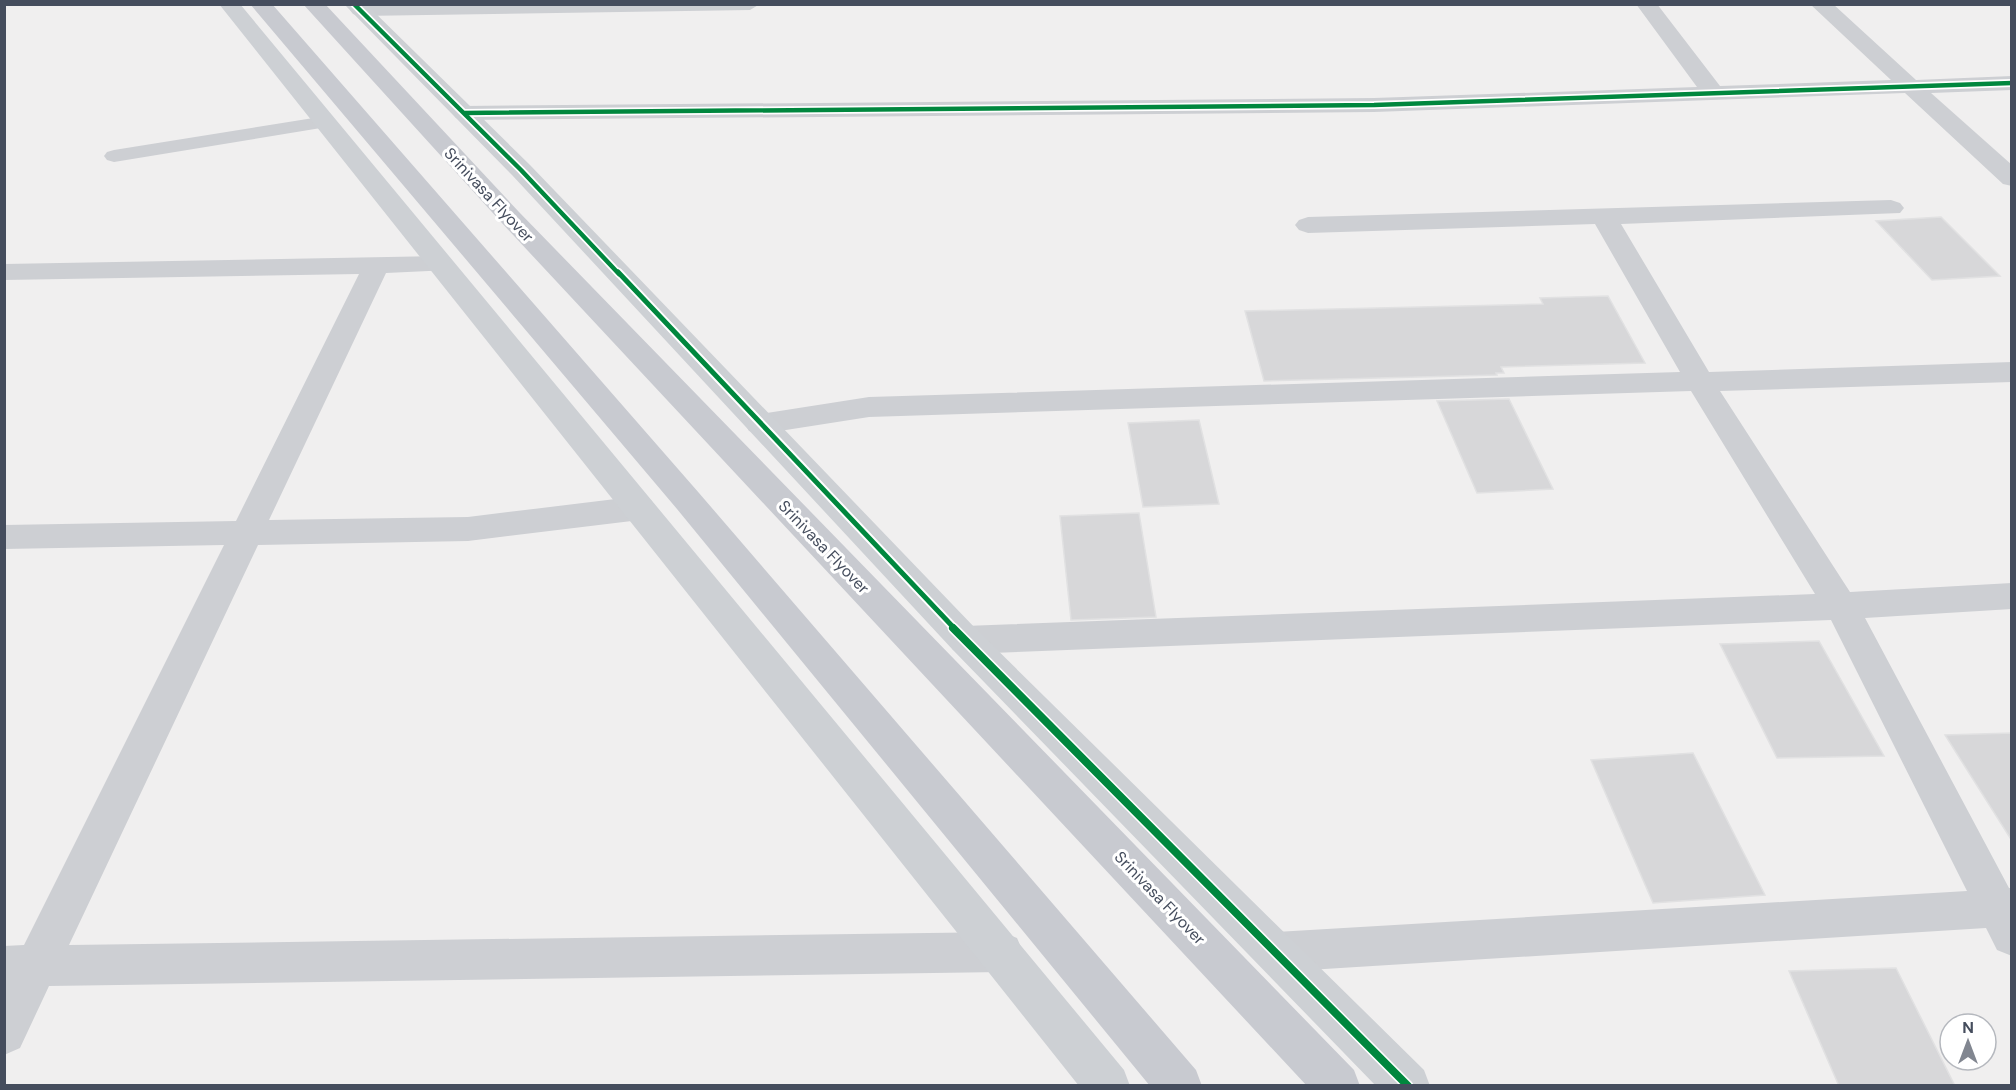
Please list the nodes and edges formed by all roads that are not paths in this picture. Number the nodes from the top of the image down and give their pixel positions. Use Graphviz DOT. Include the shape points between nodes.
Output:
graph roads {
  1 [pos="229,4"];
  2 [pos="260,4"];
  3 [pos="313,4"];
  4 [pos="750,4"];
  5 [pos="1646,4"];
  6 [pos="1821,4"];
  7 [pos="357,7"];
  8 [pos="2012,83"];
  9 [pos="1909,87"];
  10 [pos="1714,94"];
  11 [pos="464,113"];
  12 [pos="326,122"];
  13 [pos="114,156"];
  14 [pos="2012,179"];
  15 [pos="1891,208"];
  16 [pos="1604,217"];
  17 [pos="1308,225"];
  18 [pos="441,264"];
  19 [pos="376,266"];
  20 [pos="4,272"];
  21 [pos="2012,372"];
  22 [pos="1700,382"];
  23 [pos="760,423"];
  24 [pos="640,508"];
  25 [pos="247,533"];
  26 [pos="4,537"];
  27 [pos="2012,596"];
  28 [pos="1841,606"];
  29 [pos="965,640"];
  30 [pos="2007,917"];
  31 [pos="1002,952"];
  32 [pos="1276,952"];
  33 [pos="21,966"];
  34 [pos="4,1033"];
  35 [pos="1108,1086"];
  36 [pos="1180,1086"];
  37 [pos="1338,1086"];
  38 [pos="1408,1086"];
  1 -- 12 [label="street"];
  2 -- 36 [label="main road" via="667,476"];
  3 -- 37 [label="main road, Srinivasa Flyover" via="518,226"];
  4 -- 7 [label="street"];
  5 -- 10 [label="street"];
  6 -- 9 [label="street"];
  7 -- 11 [label="street"];
  8 -- 9 [label="street"];
  9 -- 10 [label="street"];
  9 -- 14 [label="street"];
  10 -- 11 [label="street" via="1374,105"];
  11 -- 23 [label="street"];
  12 -- 13 [label="lane"];
  12 -- 18 [label="street"];
  15 -- 16 [label="street"];
  16 -- 17 [label="street"];
  16 -- 22 [label="street"];
  18 -- 19 [label="street"];
  18 -- 24 [label="street"];
  19 -- 20 [label="street"];
  19 -- 25 [label="street"];
  21 -- 22 [label="street"];
  22 -- 23 [label="street" via="869,407"];
  22 -- 28 [label="street"];
  23 -- 29 [label="street"];
  24 -- 25 [label="street" via="468,529"];
  24 -- 31 [label="street"];
  25 -- 26 [label="street"];
  25 -- 33 [label="street"];
  27 -- 28 [label="street"];
  28 -- 29 [label="street"];
  28 -- 30 [label="street"];
  29 -- 32 [label="street"];
  30 -- 32 [label="street"];
  31 -- 33 [label="street"];
  31 -- 35 [label="street"];
  32 -- 38 [label="street"];
  33 -- 34 [label="street"];
}
